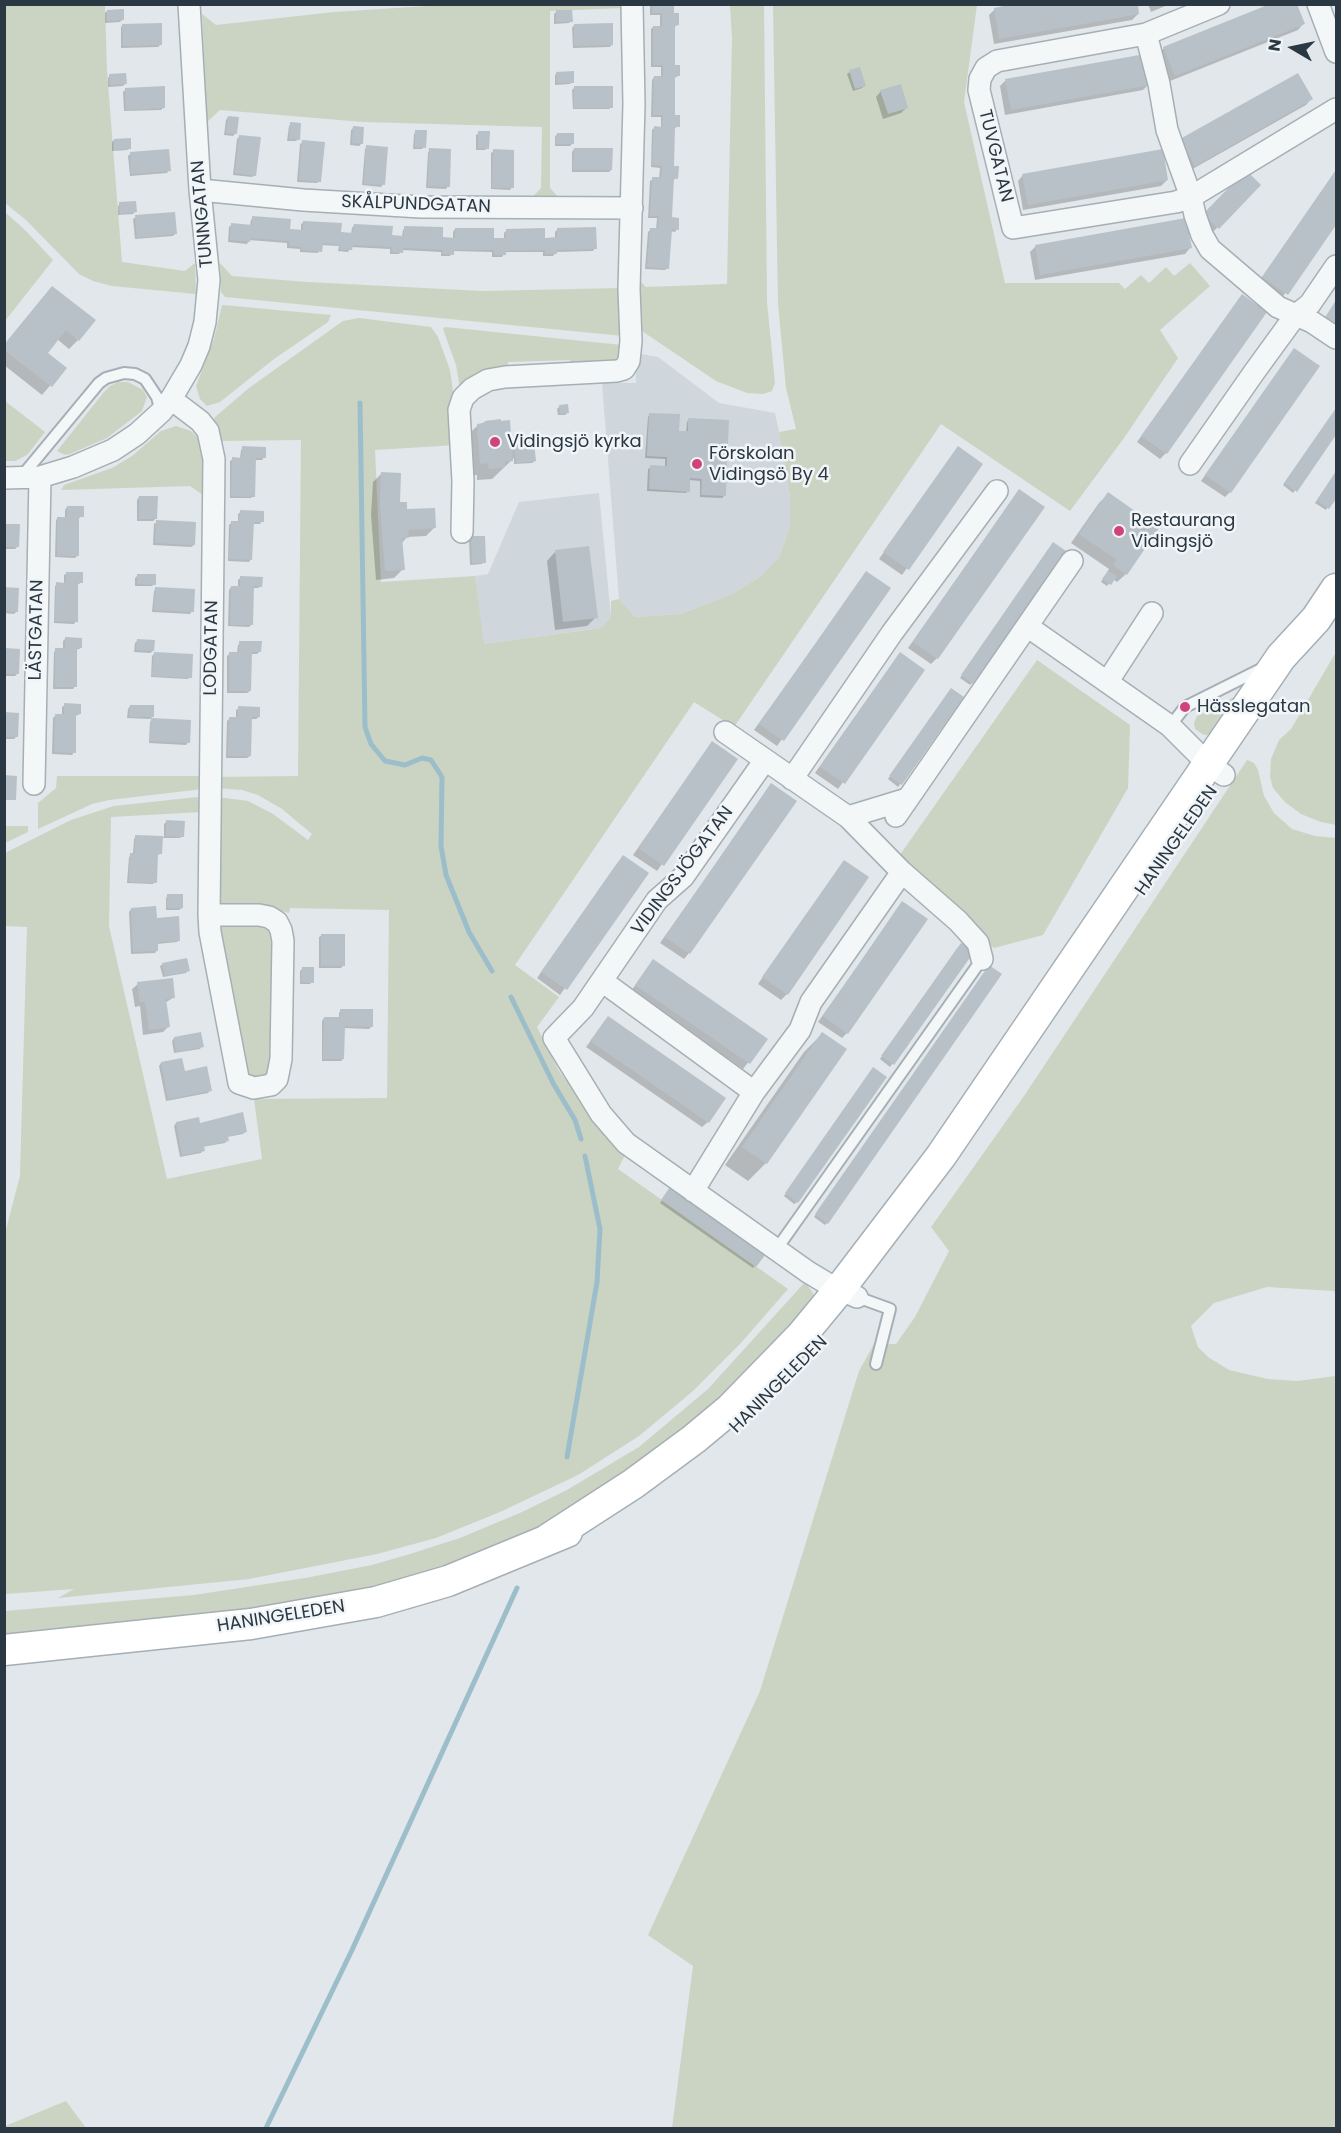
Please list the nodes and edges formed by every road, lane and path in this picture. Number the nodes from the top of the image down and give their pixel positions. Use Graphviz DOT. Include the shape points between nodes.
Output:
graph roads {
  1 [pos="189,4"];
  2 [pos="632,4"];
  3 [pos="1219,4"];
  4 [pos="1318,4"];
  5 [pos="1146,34"];
  6 [pos="1336,52"];
  7 [pos="1336,109"];
  8 [pos="200,190"];
  9 [pos="1191,197"];
  10 [pos="632,208"];
  11 [pos="1336,266"];
  12 [pos="1295,316"];
  13 [pos="1336,338"];
  14 [pos="166,406"];
  15 [pos="1191,464"];
  16 [pos="22,477"];
  17 [pos="997,491"];
  18 [pos="462,532"];
  19 [pos="1072,561"];
  20 [pos="1336,589"];
  21 [pos="1152,613"];
  22 [pos="1316,619"];
  23 [pos="1028,626"];
  24 [pos="1281,657"];
  25 [pos="1108,681"];
  26 [pos="1170,726"];
  27 [pos="725,732"];
  28 [pos="765,760"];
  29 [pos="1216,769"];
  30 [pos="792,779"];
  31 [pos="34,784"];
  32 [pos="848,818"];
  33 [pos="902,872"];
  34 [pos="209,915"];
  35 [pos="982,959"];
  36 [pos="602,981"];
  37 [pos="754,1092"];
  38 [pos="693,1191"];
  39 [pos="776,1250"];
  40 [pos="848,1294"];
  41 [pos="876,1364"];
  42 [pos="4,1650"];
  1 -- 8 [label="street, TUNNGATAN"];
  2 -- 10 [label="street"];
  3 -- 5 [label="street, TUVGATAN"];
  4 -- 6 [label="street"];
  5 -- 9 [label="street" via="1167,130"];
  5 -- 9 [label="street, TUVGATAN" via="997,61 986,68 979,90 1013,228"];
  7 -- 9 [label="street, TUVGATAN"];
  8 -- 10 [label="street, SKÅLPUNDGATAN" via="421,207"];
  8 -- 14 [label="street, TUNNGATAN" via="208,299 199,346"];
  9 -- 12 [label="street" via="1210,249 1278,307"];
  10 -- 18 [label="street" via="629,361 617,371 488,380 463,398 459,410"];
  11 -- 12 [label="street" via="1310,304"];
  12 -- 13 [label="street"];
  12 -- 15 [label="street"];
  14 -- 16 [label="street, TUNNGATAN" via="137,434 113,450 73,468"];
  14 -- 16 [label="lane" via="145,380 135,374 106,378"];
  14 -- 34 [label="street, LODGATAN" via="200,421 208,431 214,459"];
  16 -- 31 [label="street, LÄSTGATAN"];
  17 -- 30 [label="street" via="892,633"];
  19 -- 23 [label="street"];
  20 -- 22 [label="main road, HANINGELEDEN"];
  21 -- 25 [label="street"];
  22 -- 24 [label="main road, HANINGELEDEN"];
  22 -- 29 [label="main road, HANINGELEDEN" via="1294,666"];
  23 -- 25 [label="street"];
  23 -- 32 [label="street" via="901,807"];
  24 -- 26 [label="lane" via="1185,707"];
  24 -- 29 [label="main road, HANINGELEDEN"];
  25 -- 26 [label="street"];
  26 -- 29 [label="street"];
  27 -- 28 [label="street"];
  28 -- 30 [label="street"];
  28 -- 36 [label="street, VIDINGSJÖGATAN" via="682,877 657,900"];
  29 -- 40 [label="main road, HANINGELEDEN" via="1099,949 1016,1048"];
  30 -- 32 [label="street"];
  32 -- 33 [label="street"];
  33 -- 35 [label="street" via="958,921 978,943"];
  33 -- 37 [label="street" via="811,1002 800,1030"];
  34 -- 34 [label="street, LODGATAN" via="239,1083 246,1087 271,1085 280,1070 281,930 269,917"];
  35 -- 39 [label="lane"];
  36 -- 37 [label="street"];
  36 -- 38 [label="street, VIDINGSJÖGATAN" via="554,1038 601,1114 626,1143"];
  37 -- 38 [label="street"];
  38 -- 39 [label="street, VIDINGSJÖGATAN"];
  39 -- 40 [label="street, VIDINGSJÖGATAN"];
  40 -- 41 [label="lane" via="890,1309"];
  40 -- 42 [label="main road, HANINGELEDEN" via="694,1440 548,1539 448,1581 376,1602 251,1624"];
}
